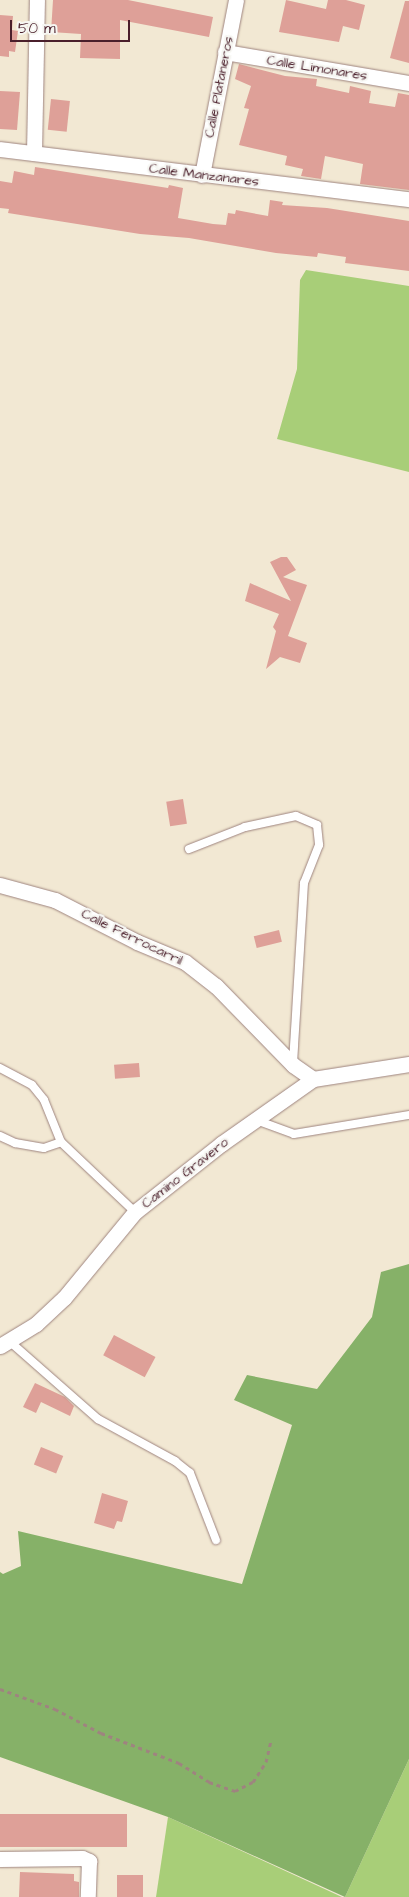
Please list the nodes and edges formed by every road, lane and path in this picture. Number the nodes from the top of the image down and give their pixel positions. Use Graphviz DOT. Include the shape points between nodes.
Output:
graph roads {
  1 [pos="37,0"];
  2 [pos="236,0"];
  3 [pos="225,52"];
  4 [pos="409,83"];
  5 [pos="0,149"];
  6 [pos="34,154"];
  7 [pos="202,174"];
  8 [pos="409,199"];
  9 [pos="189,849"];
  10 [pos="0,886"];
  11 [pos="409,1064"];
  12 [pos="293,1065"];
  13 [pos="0,1068"];
  14 [pos="313,1079"];
  15 [pos="409,1115"];
  16 [pos="256,1120"];
  17 [pos="0,1136"];
  18 [pos="61,1142"];
  19 [pos="135,1212"];
  20 [pos="4,1343"];
  21 [pos="216,1540"];
  22 [pos="0,1689"];
  23 [pos="272,1741"];
  24 [pos="0,1859"];
  25 [pos="88,1897"];
  1 -- 6 [label="street"];
  2 -- 3 [label="street, Calle Plataneros"];
  3 -- 4 [label="street, Calle Limonares"];
  3 -- 7 [label="street, Calle Plataneros"];
  5 -- 6 [label="street, Calle Manzanares"];
  6 -- 7 [label="street, Calle Manzanares"];
  7 -- 8 [label="street, Calle Manzanares"];
  9 -- 12 [label="lane" via="245,827 296,816 317,825 319,844 304,882"];
  10 -- 12 [label="street, Calle Ferrocarril" via="55,900 137,942 185,962 216,986"];
  11 -- 14 [label="street, Camino Gravero"];
  12 -- 14 [label="street, Calle Ferrocarril"];
  13 -- 18 [label="lane" via="32,1085 44,1100"];
  14 -- 16 [label="street, Camino Gravero"];
  15 -- 16 [label="lane" via="294,1134"];
  16 -- 19 [label="street, Camino Gravero"];
  17 -- 18 [label="lane" via="15,1143 44,1148"];
  18 -- 19 [label="lane"];
  19 -- 20 [label="street, Camino Gravero" via="64,1298 36,1324"];
  20 -- 21 [label="lane" via="98,1419 175,1461 190,1473"];
  22 -- 23 [label="path" via="55,1709 100,1733 179,1763 209,1782 235,1791 254,1782 266,1762"];
  24 -- 25 [label="street" via="82,1858 89,1862"];
}
